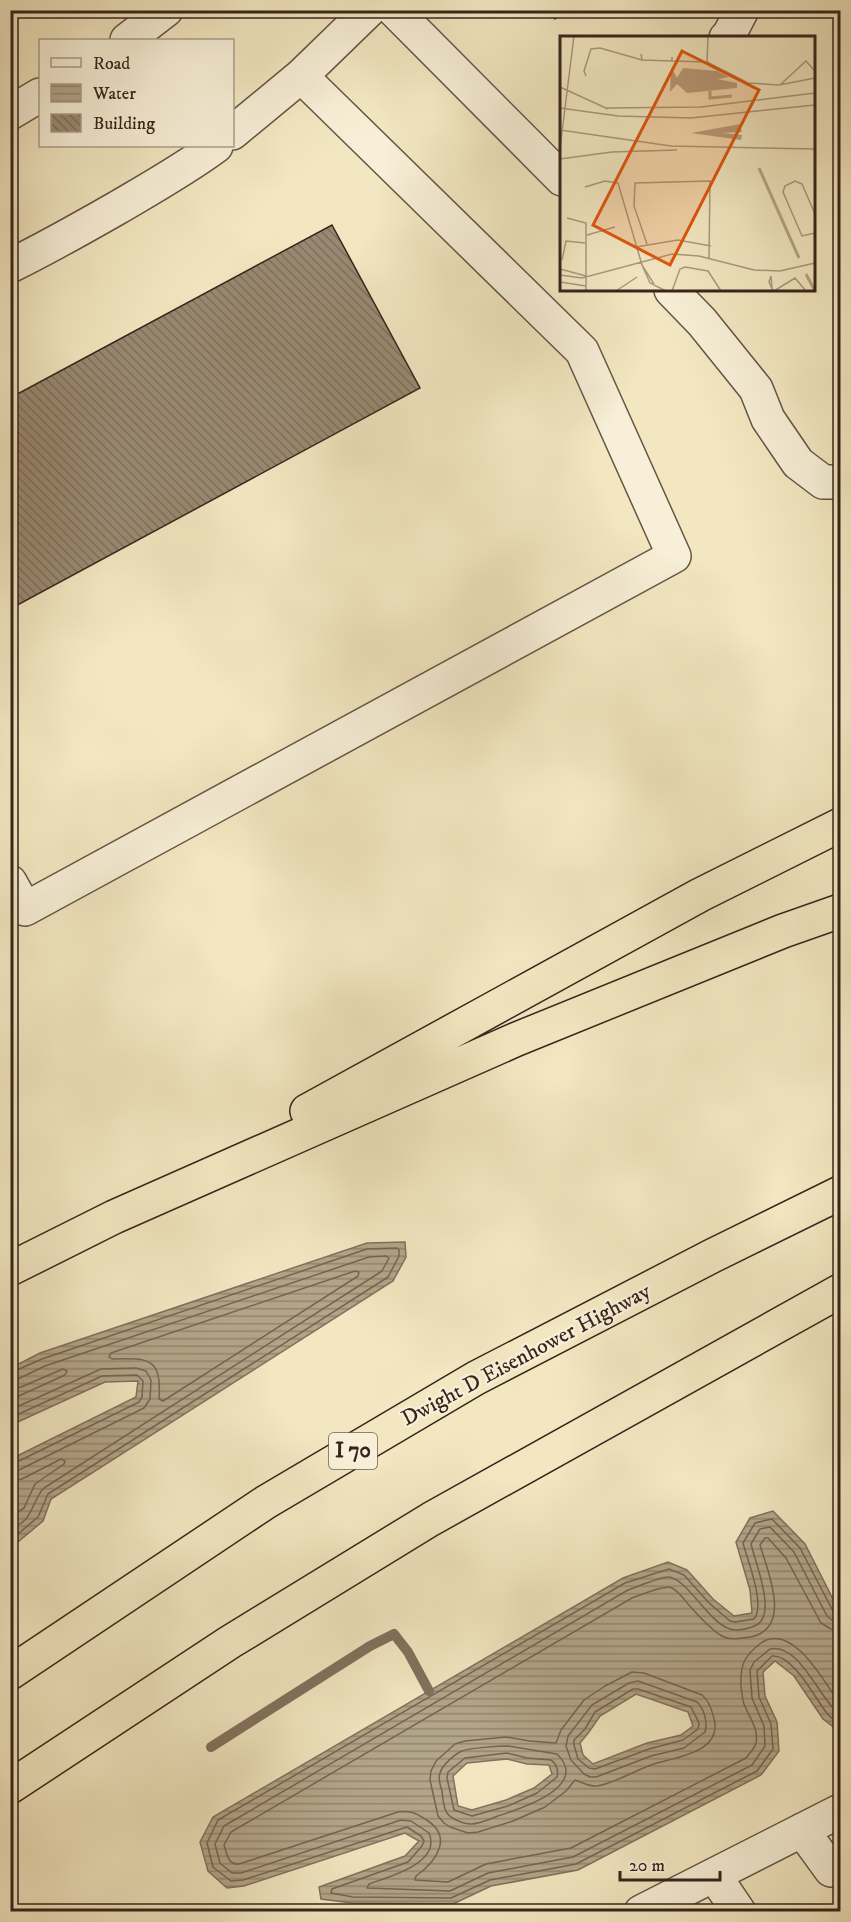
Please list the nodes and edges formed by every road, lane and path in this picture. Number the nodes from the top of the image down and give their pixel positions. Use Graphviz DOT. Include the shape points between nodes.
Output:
graph roads {
  1 [pos="166,10"];
  2 [pos="369,10"];
  3 [pos="394,10"];
  4 [pos="742,10"];
  5 [pos="728,36"];
  6 [pos="128,39"];
  7 [pos="302,76"];
  8 [pos="39,96"];
  9 [pos="10,113"];
  10 [pos="234,131"];
  11 [pos="215,147"];
  12 [pos="560,178"];
  13 [pos="10,266"];
  14 [pos="671,291"];
  15 [pos="840,482"];
  16 [pos="840,825"];
  17 [pos="10,882"];
  18 [pos="840,911"];
  19 [pos="840,1193"];
  20 [pos="840,1210"];
  21 [pos="114,1217"];
  22 [pos="712,1256"];
  23 [pos="10,1269"];
  24 [pos="840,1291"];
  25 [pos="10,1673"];
  26 [pos="10,1787"];
  27 [pos="840,1811"];
  28 [pos="802,1830"];
  29 [pos="831,1870"];
  30 [pos="714,1875"];
  31 [pos="641,1911"];
  32 [pos="739,1911"];
  1 -- 6 [label="street"];
  2 -- 7 [label="street"];
  3 -- 12 [label="street"];
  4 -- 5 [label="street"];
  7 -- 10 [label="street"];
  7 -- 17 [label="street" via="582,351 674,556 25,909"];
  8 -- 9 [label="street"];
  11 -- 13 [label="street" via="132,199"];
  14 -- 15 [label="street" via="702,321 756,389 768,419 798,464 823,482"];
  16 -- 21 [label="highway" via="700,895"];
  18 -- 21 [label="highway" via="517,1039"];
  19 -- 22 [label="highway, Dwight D Eisenhower Highway / I 70"];
  20 -- 22 [label="highway"];
  21 -- 23 [label="highway"];
  22 -- 25 [label="highway, Dwight D Eisenhower Highway / I 70" via="476,1378 266,1502"];
  24 -- 26 [label="highway" via="431,1519 230,1642"];
  27 -- 28 [label="street"];
  28 -- 29 [label="street"];
  28 -- 30 [label="street"];
  30 -- 31 [label="street"];
  30 -- 32 [label="street"];
}
